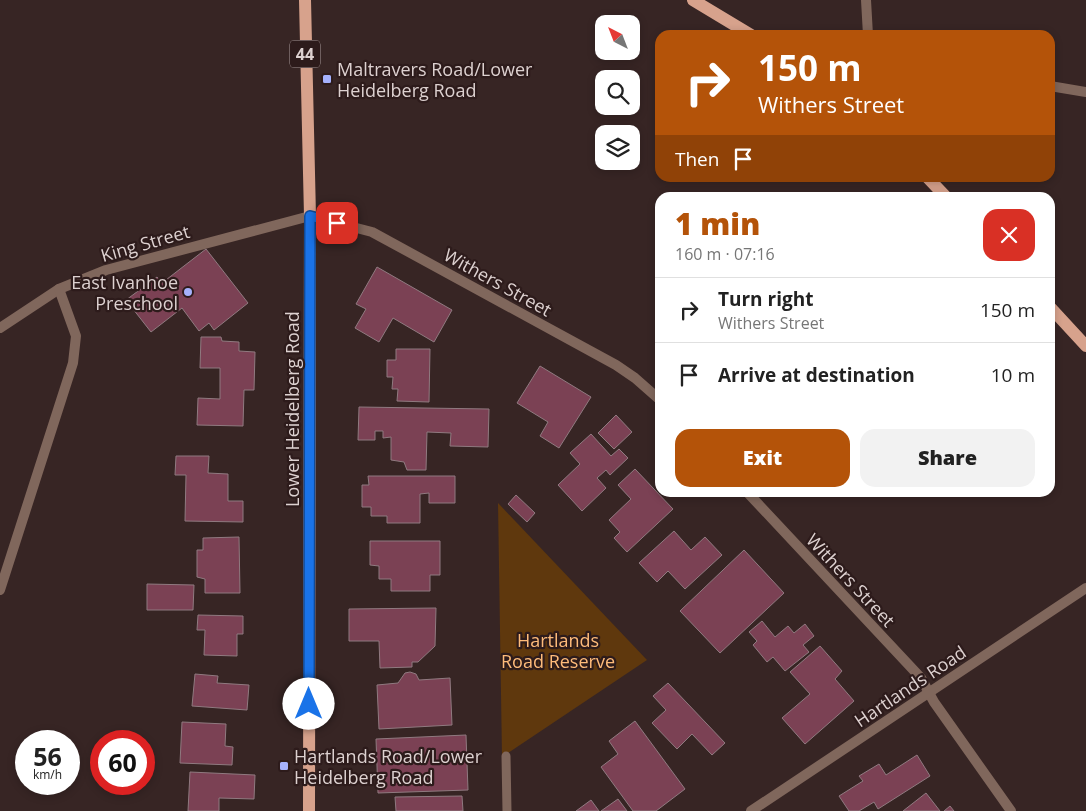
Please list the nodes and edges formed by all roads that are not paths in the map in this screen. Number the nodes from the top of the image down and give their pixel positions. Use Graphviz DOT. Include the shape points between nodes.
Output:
graph roads {
  1 [pos="693,0"];
  2 [pos="866,0"];
  3 [pos="305,2"];
  4 [pos="743,30"];
  5 [pos="868,30"];
  6 [pos="1055,87"];
  7 [pos="1086,92"];
  8 [pos="932,182"];
  9 [pos="941,192"];
  10 [pos="310,216"];
  11 [pos="59,289"];
  12 [pos="1055,312"];
  13 [pos="0,328"];
  14 [pos="1086,346"];
  15 [pos="655,396"];
  16 [pos="752,497"];
  17 [pos="1086,588"];
  18 [pos="0,590"];
  19 [pos="929,692"];
  20 [pos="506,756"];
  21 [pos="309,811"];
  22 [pos="507,811"];
  23 [pos="751,811"];
  24 [pos="1011,811"];
  1 -- 4 [label="main road"];
  2 -- 5 [label="street"];
  3 -- 10 [label="main road, Lower Heidelberg Road / 44"];
  6 -- 7 [label="street"];
  8 -- 9 [label="main road"];
  10 -- 11 [label="street, King Street" via="106,270"];
  10 -- 15 [label="street, Withers Street" via="372,232 616,365"];
  10 -- 21 [label="main road, Lower Heidelberg Road / 44"];
  11 -- 13 [label="street, King Street"];
  11 -- 18 [label="street" via="76,336 73,363"];
  12 -- 14 [label="main road"];
  16 -- 19 [label="street, Withers Street" via="921,678"];
  17 -- 19 [label="street, Hartlands Road"];
  19 -- 23 [label="street, Hartlands Road"];
  19 -- 24 [label="street, Withers Street"];
  20 -- 22 [label="lane"];
}
